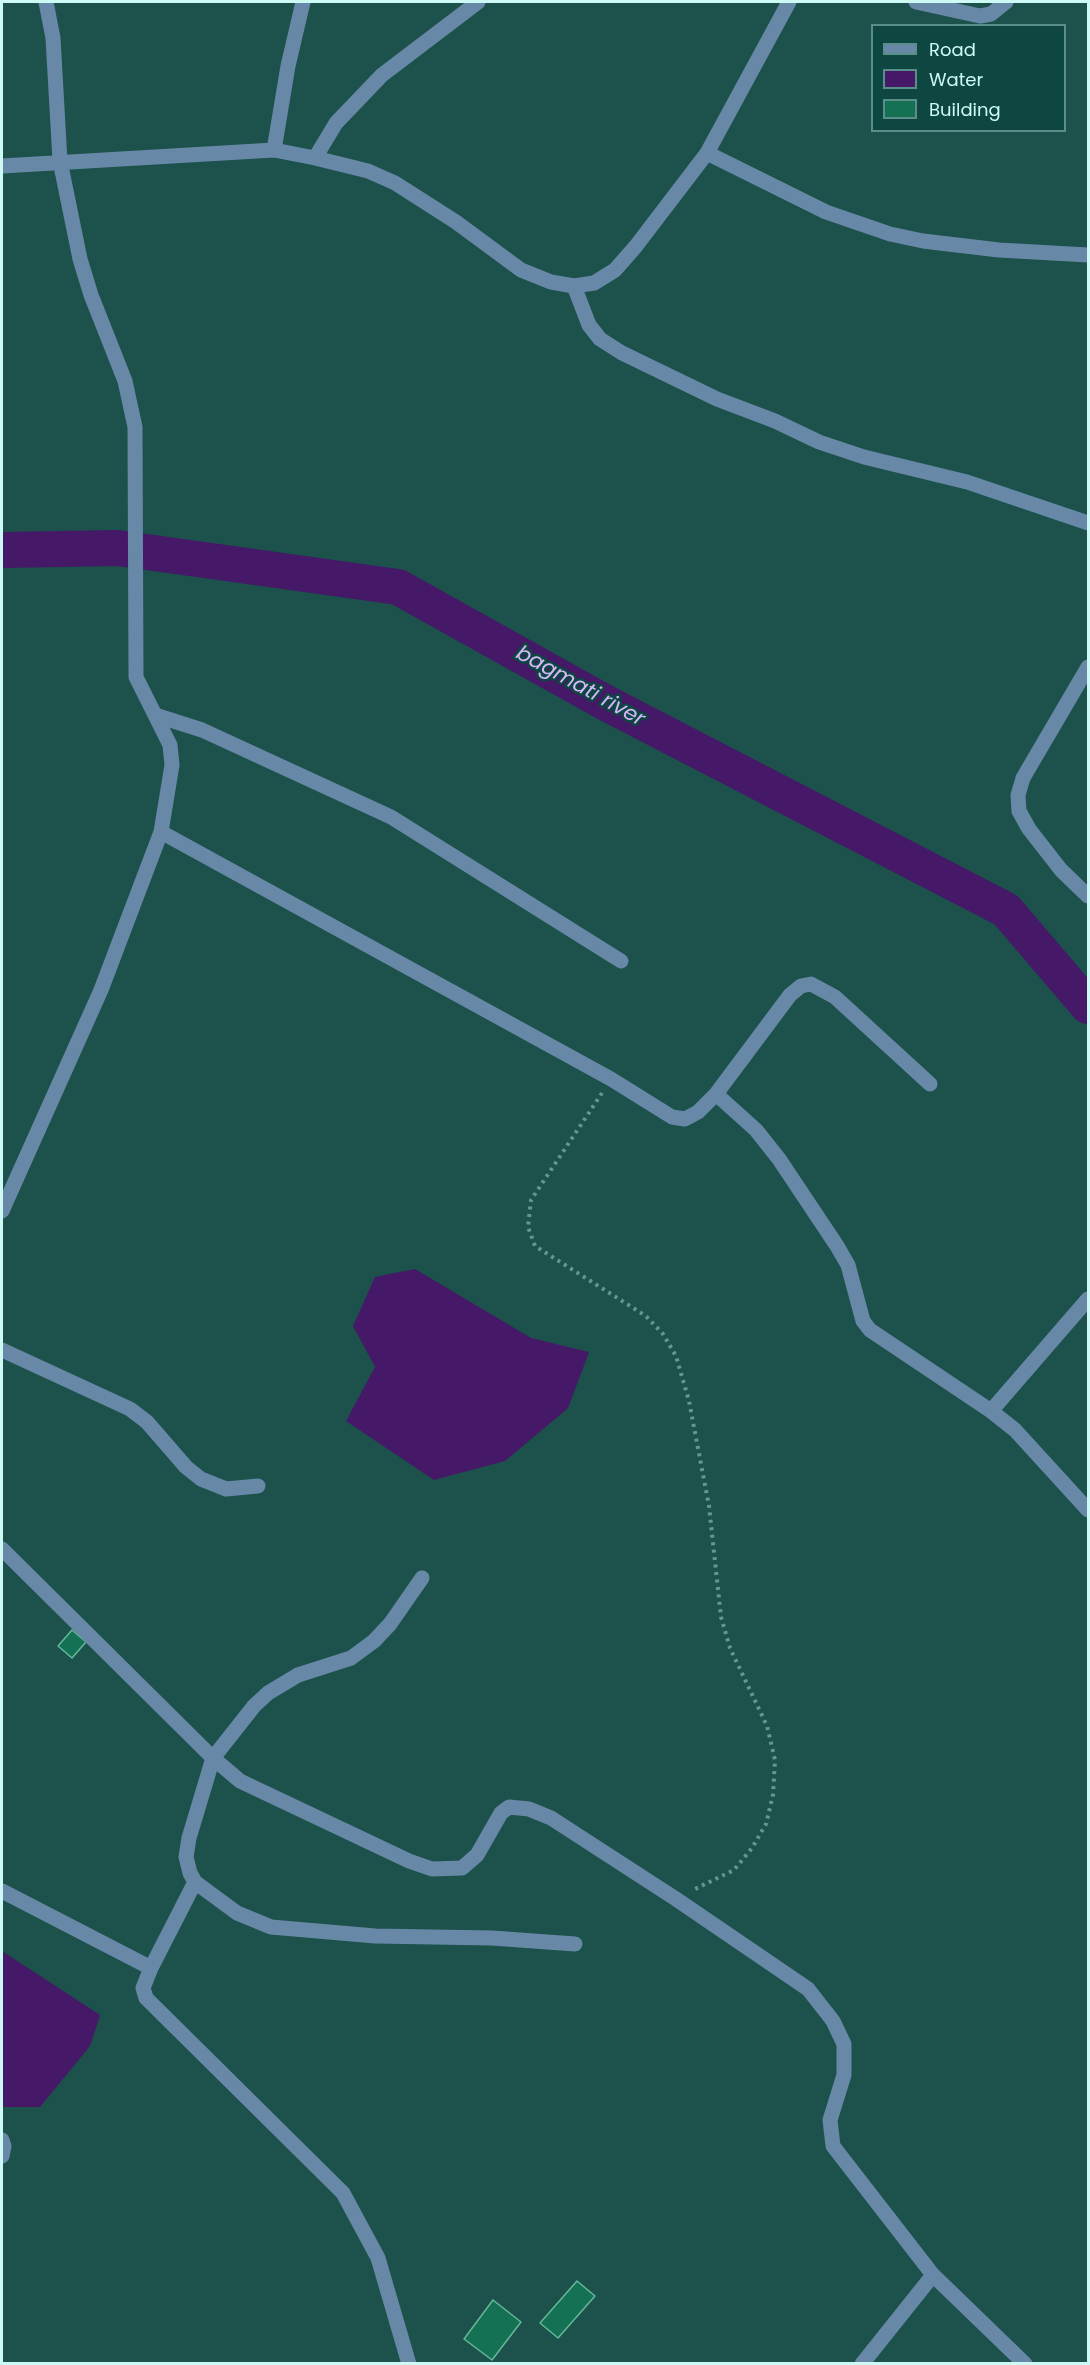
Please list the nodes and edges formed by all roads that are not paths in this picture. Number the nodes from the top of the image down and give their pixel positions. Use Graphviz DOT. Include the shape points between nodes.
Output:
graph roads {
  1 [pos="45,2"];
  2 [pos="303,2"];
  3 [pos="478,2"];
  4 [pos="789,2"];
  5 [pos="916,2"];
  6 [pos="1006,2"];
  7 [pos="274,150"];
  8 [pos="708,153"];
  9 [pos="315,158"];
  10 [pos="60,161"];
  11 [pos="2,166"];
  12 [pos="1089,255"];
  13 [pos="574,286"];
  14 [pos="1089,523"];
  15 [pos="1089,667"];
  16 [pos="156,715"];
  17 [pos="161,832"];
  18 [pos="1089,896"];
  19 [pos="621,961"];
  20 [pos="930,1084"];
  21 [pos="716,1095"];
  22 [pos="2,1211"];
  23 [pos="1089,1299"];
  24 [pos="2,1350"];
  25 [pos="992,1411"];
  26 [pos="258,1486"];
  27 [pos="1089,1510"];
  28 [pos="2,1549"];
  29 [pos="422,1578"];
  30 [pos="213,1758"];
  31 [pos="195,1882"];
  32 [pos="2,1891"];
  33 [pos="575,1944"];
  34 [pos="151,1968"];
  35 [pos="2,2140"];
  36 [pos="2,2156"];
  37 [pos="933,2275"];
  38 [pos="1015,2360"];
  39 [pos="409,2364"];
  40 [pos="862,2364"];
  1 -- 10 [label="street" via="53,38"];
  2 -- 7 [label="street"];
  3 -- 9 [label="street" via="382,75 336,123"];
  4 -- 8 [label="street"];
  5 -- 6 [label="street" via="980,16 991,14"];
  7 -- 9 [label="street"];
  7 -- 10 [label="street"];
  8 -- 12 [label="street" via="826,212 890,234 999,250"];
  8 -- 13 [label="street" via="615,270 594,283"];
  9 -- 13 [label="street" via="368,171 395,183 521,270"];
  10 -- 11 [label="street"];
  10 -- 16 [label="street" via="80,259 125,381 135,427 136,677"];
  13 -- 14 [label="street" via="589,325 600,339 717,399 842,450 967,482"];
  15 -- 18 [label="street" via="1028,769 1018,795 1019,811 1029,829 1061,870"];
  16 -- 17 [label="street" via="170,745 172,765"];
  16 -- 19 [label="street" via="202,730 391,817"];
  17 -- 21 [label="street" via="678,1119 692,1118"];
  17 -- 22 [label="street" via="101,990"];
  20 -- 21 [label="street" via="835,997 811,984 790,995"];
  21 -- 25 [label="street" via="756,1130 837,1246 848,1264 863,1321 870,1330"];
  23 -- 25 [label="street"];
  24 -- 26 [label="street" via="130,1409 201,1479 226,1489"];
  25 -- 27 [label="street"];
  28 -- 30 [label="street"];
  29 -- 30 [label="street" via="375,1641 351,1658 298,1675 268,1693"];
  30 -- 31 [label="street" via="186,1857"];
  30 -- 37 [label="street" via="240,1781 432,1869 462,1868 477,1855 501,1813 508,1807 529,1809 551,1818 808,1989 833,2021 844,2044 845,2060 830,2120 833,2146"];
  31 -- 33 [label="street" via="237,1913 271,1927"];
  31 -- 34 [label="street"];
  32 -- 34 [label="street"];
  34 -- 39 [label="street" via="143,1988 150,2004 343,2193 378,2258"];
  35 -- 36 [label="street"];
  37 -- 38 [label="street"];
  37 -- 40 [label="street"];
}
